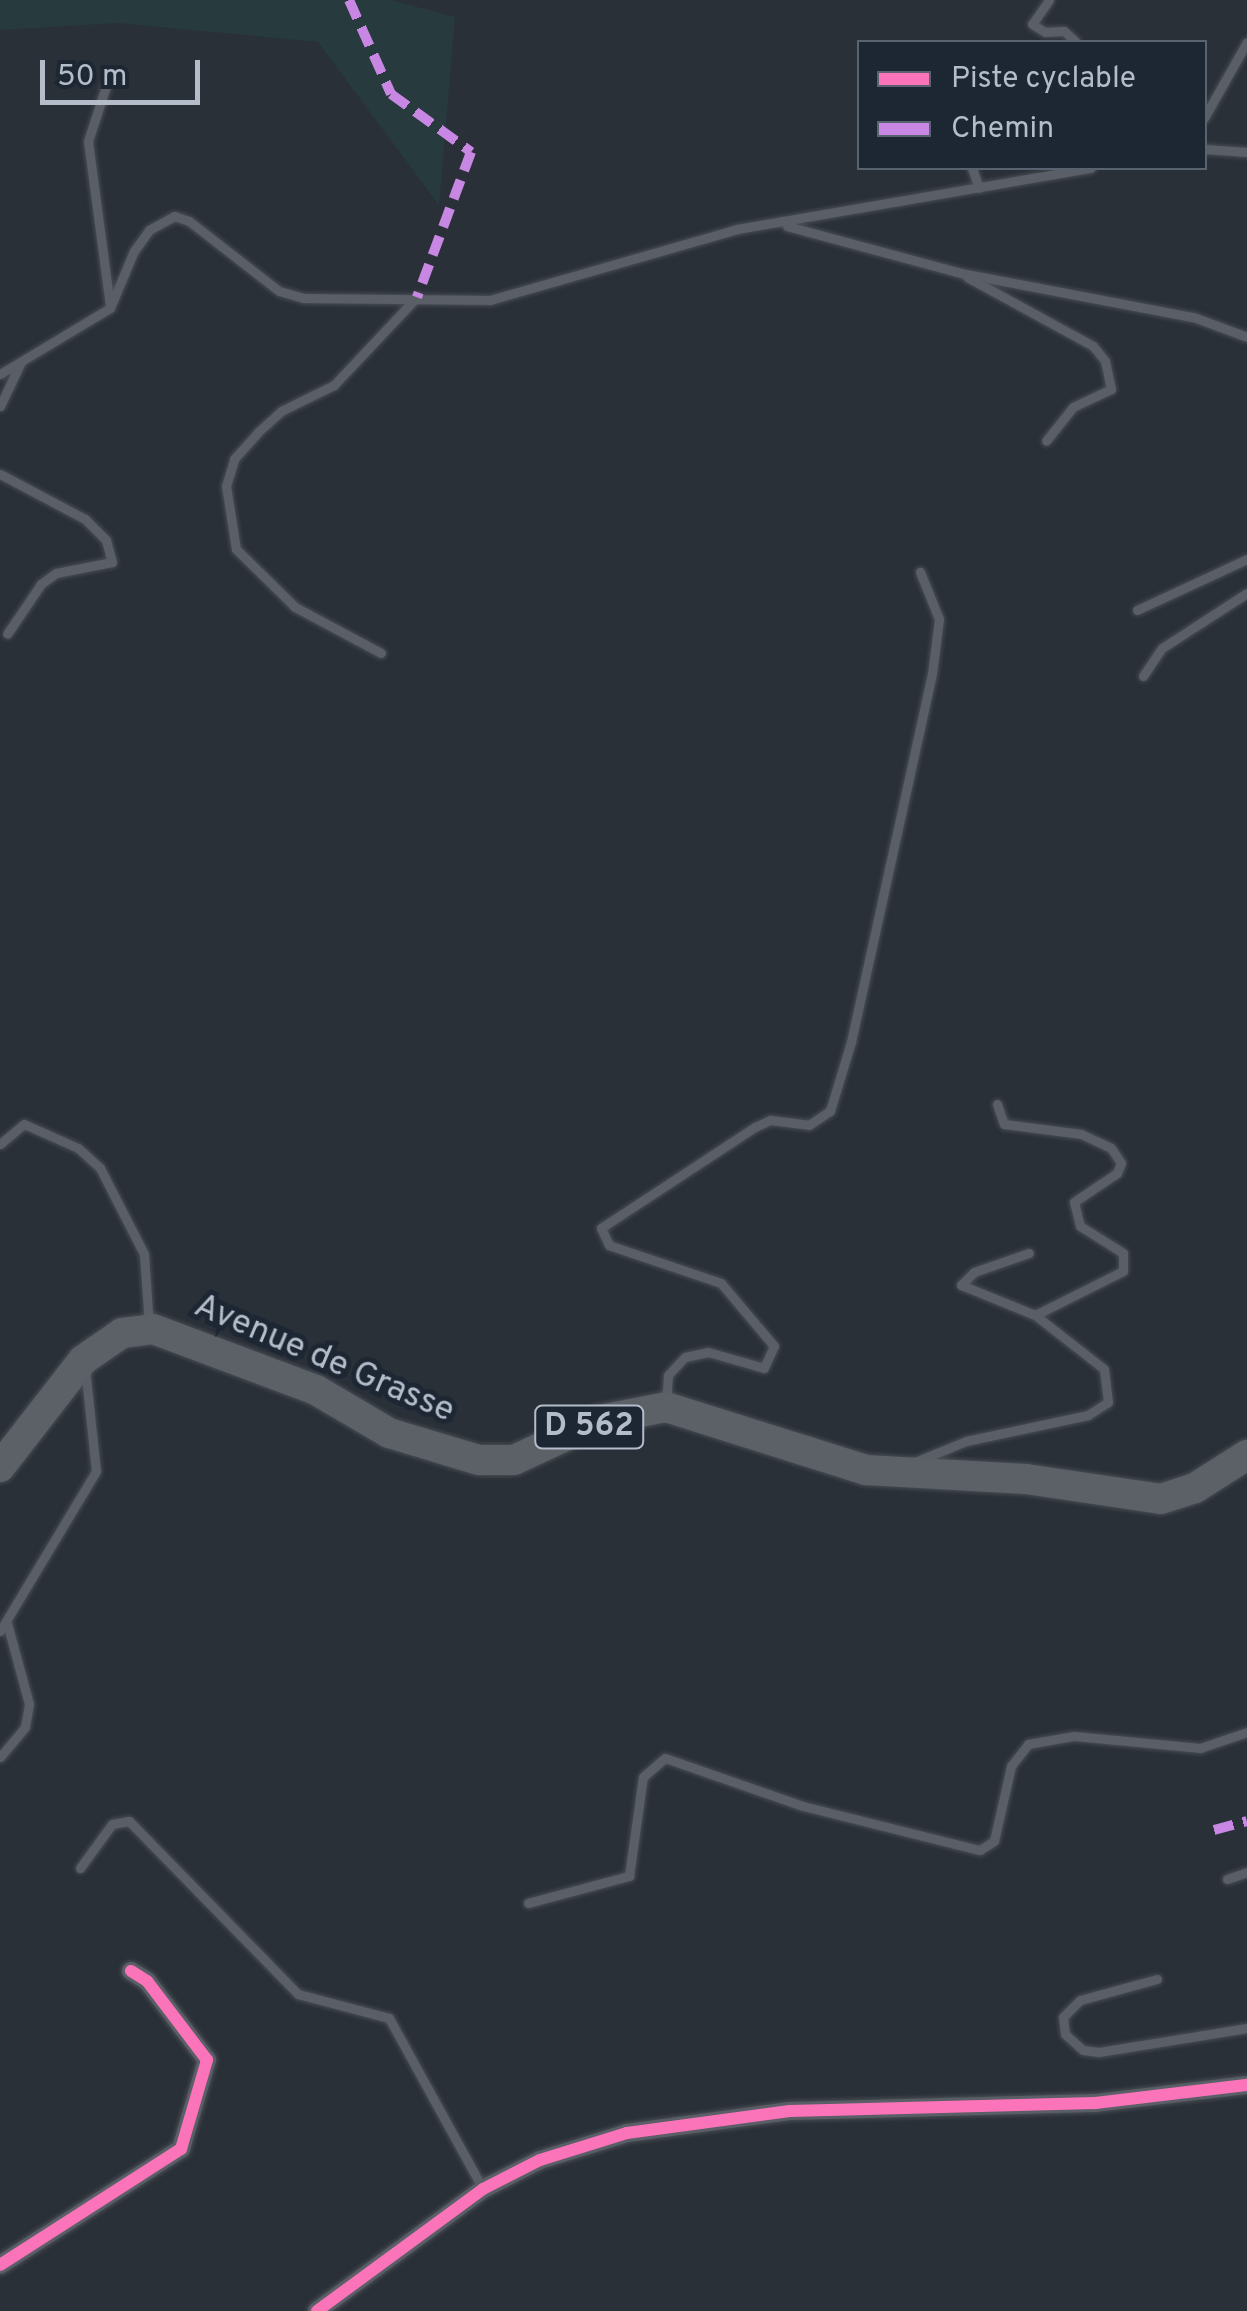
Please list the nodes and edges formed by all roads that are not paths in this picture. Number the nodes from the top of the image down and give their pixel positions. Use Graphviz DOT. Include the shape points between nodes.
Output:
graph roads {
  1 [pos="1048,0"];
  2 [pos="1074,40"];
  3 [pos="1247,42"];
  4 [pos="106,83"];
  5 [pos="1207,113"];
  6 [pos="1207,149"];
  7 [pos="1247,152"];
  8 [pos="973,170"];
  9 [pos="1080,170"];
  10 [pos="979,188"];
  11 [pos="784,226"];
  12 [pos="961,273"];
  13 [pos="416,297"];
  14 [pos="110,308"];
  15 [pos="1247,335"];
  16 [pos="21,362"];
  17 [pos="0,374"];
  18 [pos="0,406"];
  19 [pos="1046,441"];
  20 [pos="0,474"];
  21 [pos="1247,559"];
  22 [pos="920,572"];
  23 [pos="1247,594"];
  24 [pos="1137,610"];
  25 [pos="8,634"];
  26 [pos="381,653"];
  27 [pos="1143,676"];
  28 [pos="998,1104"];
  29 [pos="0,1144"];
  30 [pos="1029,1253"];
  31 [pos="1035,1315"];
  32 [pos="149,1329"];
  33 [pos="83,1360"];
  34 [pos="666,1407"];
  35 [pos="1247,1455"];
  36 [pos="0,1468"];
  37 [pos="894,1472"];
  38 [pos="3,1627"];
  39 [pos="1247,1732"];
  40 [pos="0,1757"];
  41 [pos="80,1868"];
  42 [pos="1247,1872"];
  43 [pos="1227,1879"];
  44 [pos="528,1903"];
  45 [pos="131,1971"];
  46 [pos="1158,1978"];
  47 [pos="1247,2028"];
  48 [pos="1247,2085"];
  49 [pos="483,2189"];
  50 [pos="0,2265"];
  51 [pos="317,2311"];
  1 -- 2 [label="lane" via="1032,24 1046,32 1064,30"];
  3 -- 5 [label="lane"];
  4 -- 14 [label="lane" via="88,141"];
  6 -- 7 [label="lane"];
  8 -- 10 [label="lane"];
  9 -- 10 [label="lane"];
  10 -- 11 [label="lane"];
  11 -- 12 [label="lane"];
  11 -- 13 [label="lane" via="736,230 490,300"];
  12 -- 15 [label="lane"];
  12 -- 19 [label="lane" via="1093,346 1106,361 1111,389 1073,407"];
  13 -- 14 [label="lane" via="337,300 278,291 174,216 141,241"];
  13 -- 26 [label="lane" via="334,385 281,411 258,432 234,459 226,486 236,549 295,608"];
  14 -- 16 [label="lane"];
  16 -- 17 [label="lane"];
  16 -- 18 [label="lane"];
  20 -- 25 [label="lane" via="84,519 106,540 112,562 56,573"];
  21 -- 24 [label="lane"];
  22 -- 34 [label="lane" via="939,619 932,674 852,1042 830,1111 809,1125 770,1120 755,1127 600,1228 610,1245 721,1283 774,1346 764,1368 708,1352 685,1357 668,1374"];
  23 -- 27 [label="lane" via="1162,648"];
  28 -- 31 [label="lane" via="1004,1124 1082,1134 1111,1148 1120,1164 1117,1173 1074,1202 1080,1226 1123,1253 1123,1271"];
  29 -- 32 [label="lane" via="24,1124 78,1148 100,1168 144,1254"];
  30 -- 31 [label="lane" via="974,1272 962,1286"];
  31 -- 37 [label="lane" via="1104,1369 1111,1388 1100,1410 966,1441"];
  32 -- 33 [label="main road, Avenue de Grasse" via="122,1333"];
  32 -- 34 [label="main road, Avenue de Grasse / D 562" via="316,1390 389,1433 479,1460 514,1460 600,1420"];
  33 -- 36 [label="main road, Avenue de Grasse"];
  33 -- 38 [label="lane" via="96,1471"];
  34 -- 37 [label="main road, Avenue de Grasse / D 562" via="808,1454"];
  35 -- 37 [label="main road, Avenue de Grasse / D 562" via="1195,1488 1160,1500 1026,1479"];
  38 -- 40 [label="lane" via="29,1704 25,1727"];
  39 -- 44 [label="lane" via="1200,1748 1074,1736 1028,1744 1011,1766 994,1841 980,1850 802,1806 664,1758 643,1777 629,1876"];
  41 -- 49 [label="lane" via="112,1824 129,1821 298,1994 388,2018"];
  42 -- 43 [label="lane"];
  45 -- 50 [label="street" via="147,1981 208,2060 181,2150"];
  46 -- 47 [label="lane" via="1080,2000 1063,2016 1065,2034 1083,2050 1100,2052"];
  48 -- 49 [label="street" via="1096,2103 790,2111 664,2128 540,2160"];
  49 -- 51 [label="street"];
}
